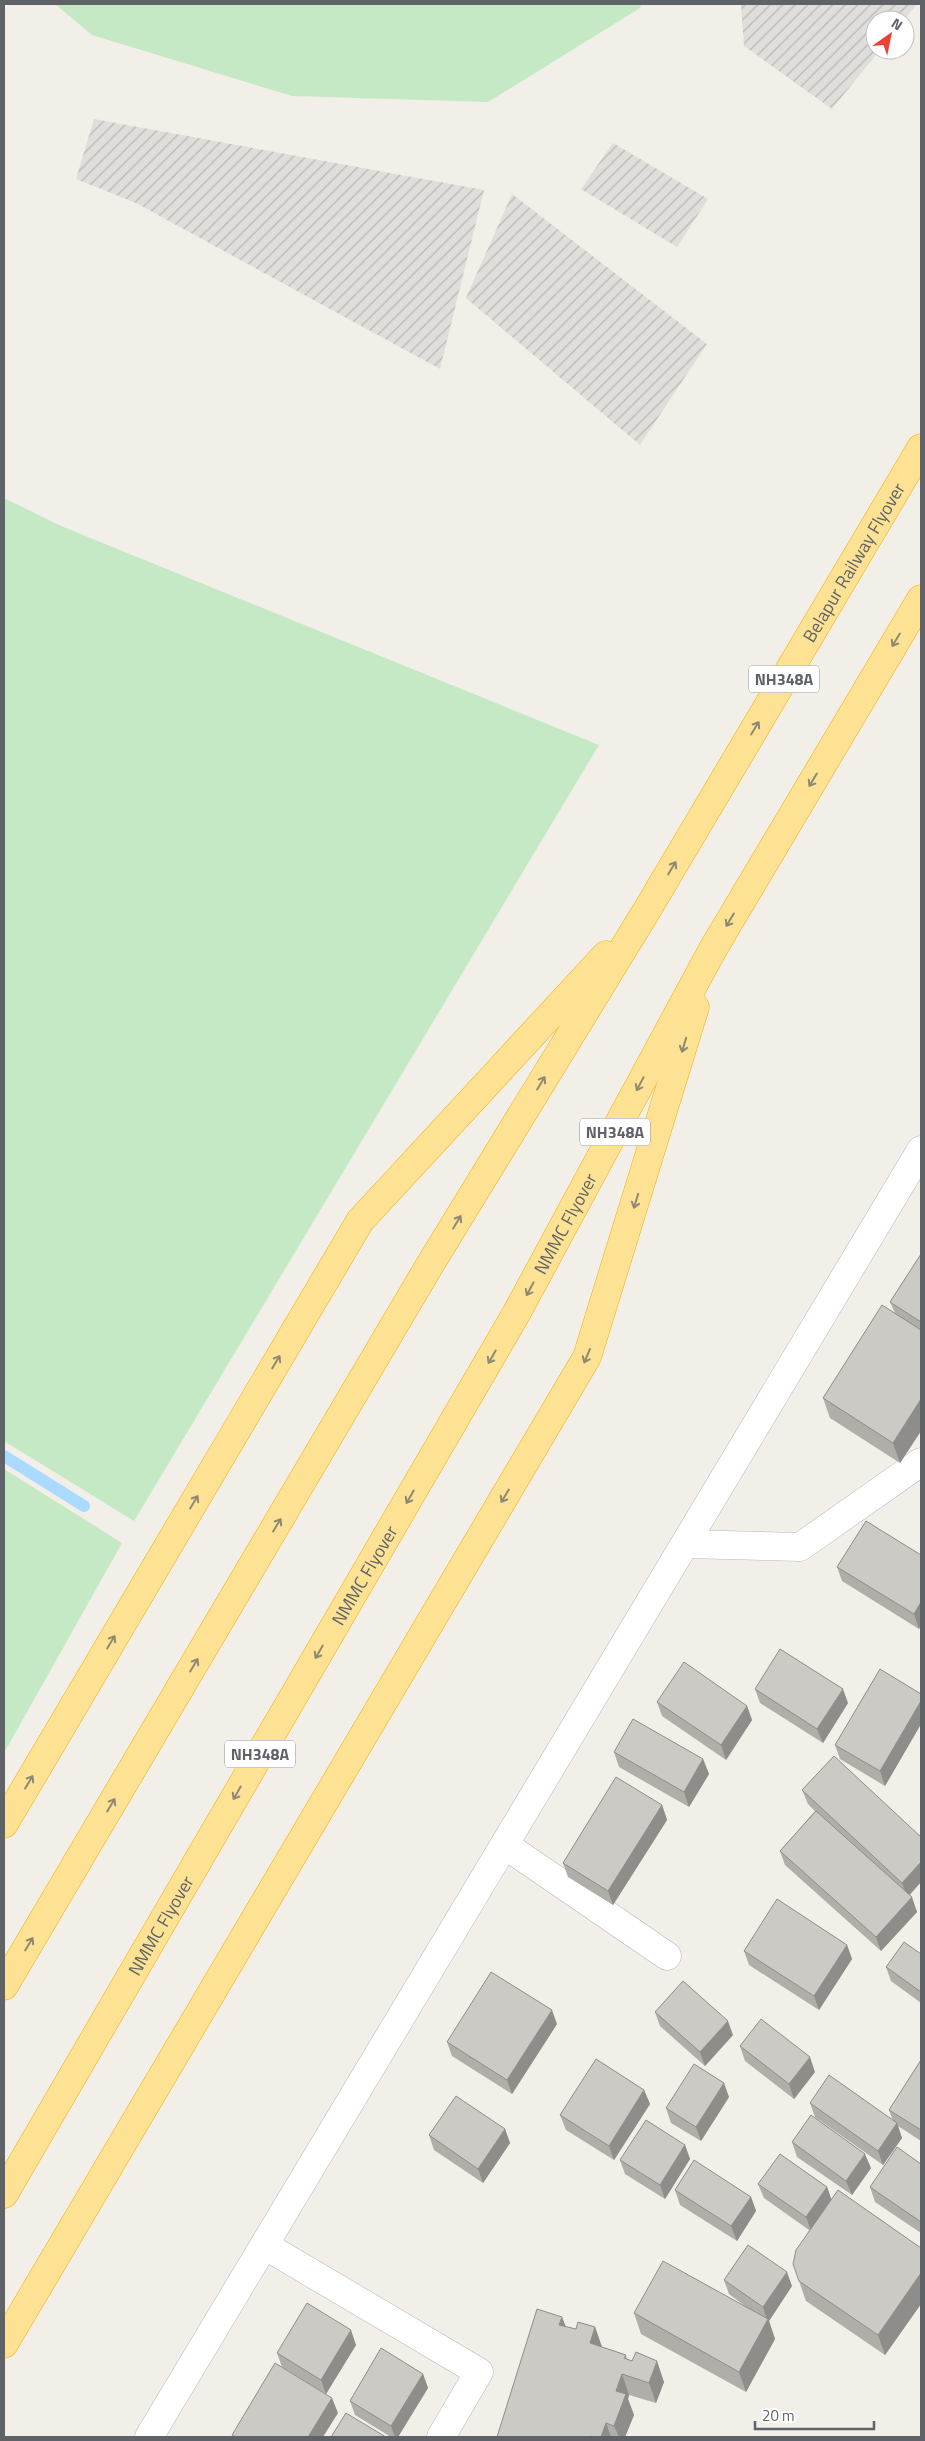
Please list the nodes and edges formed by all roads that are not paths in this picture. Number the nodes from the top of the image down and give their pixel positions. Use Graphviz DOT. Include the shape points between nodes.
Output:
graph roads {
  1 [pos="921,448"];
  2 [pos="921,598"];
  3 [pos="647,910"];
  4 [pos="713,949"];
  5 [pos="921,1150"];
  6 [pos="921,1462"];
  7 [pos="685,1544"];
  8 [pos="4,1824"];
  9 [pos="505,1845"];
  10 [pos="667,1956"];
  11 [pos="4,1986"];
  12 [pos="4,2194"];
  13 [pos="264,2245"];
  14 [pos="4,2344"];
  15 [pos="149,2437"];
  16 [pos="441,2437"];
  3 -- 1 [label="highway, Belapur Railway Flyover / NH348A, one-way"];
  2 -- 4 [label="highway, NH348A, one-way"];
  8 -- 3 [label="highway, one-way" via="360,1221"];
  11 -- 3 [label="highway, NH348A, one-way" via="431,1263"];
  4 -- 12 [label="highway, NMMC Flyover / NH348A, one-way" via="516,1314"];
  4 -- 14 [label="highway, one-way" via="587,1357"];
  5 -- 7 [label="street"];
  6 -- 7 [label="street" via="800,1547"];
  7 -- 9 [label="street"];
  9 -- 10 [label="street"];
  9 -- 13 [label="street"];
  13 -- 15 [label="street"];
  13 -- 16 [label="street" via="480,2372"];
}
